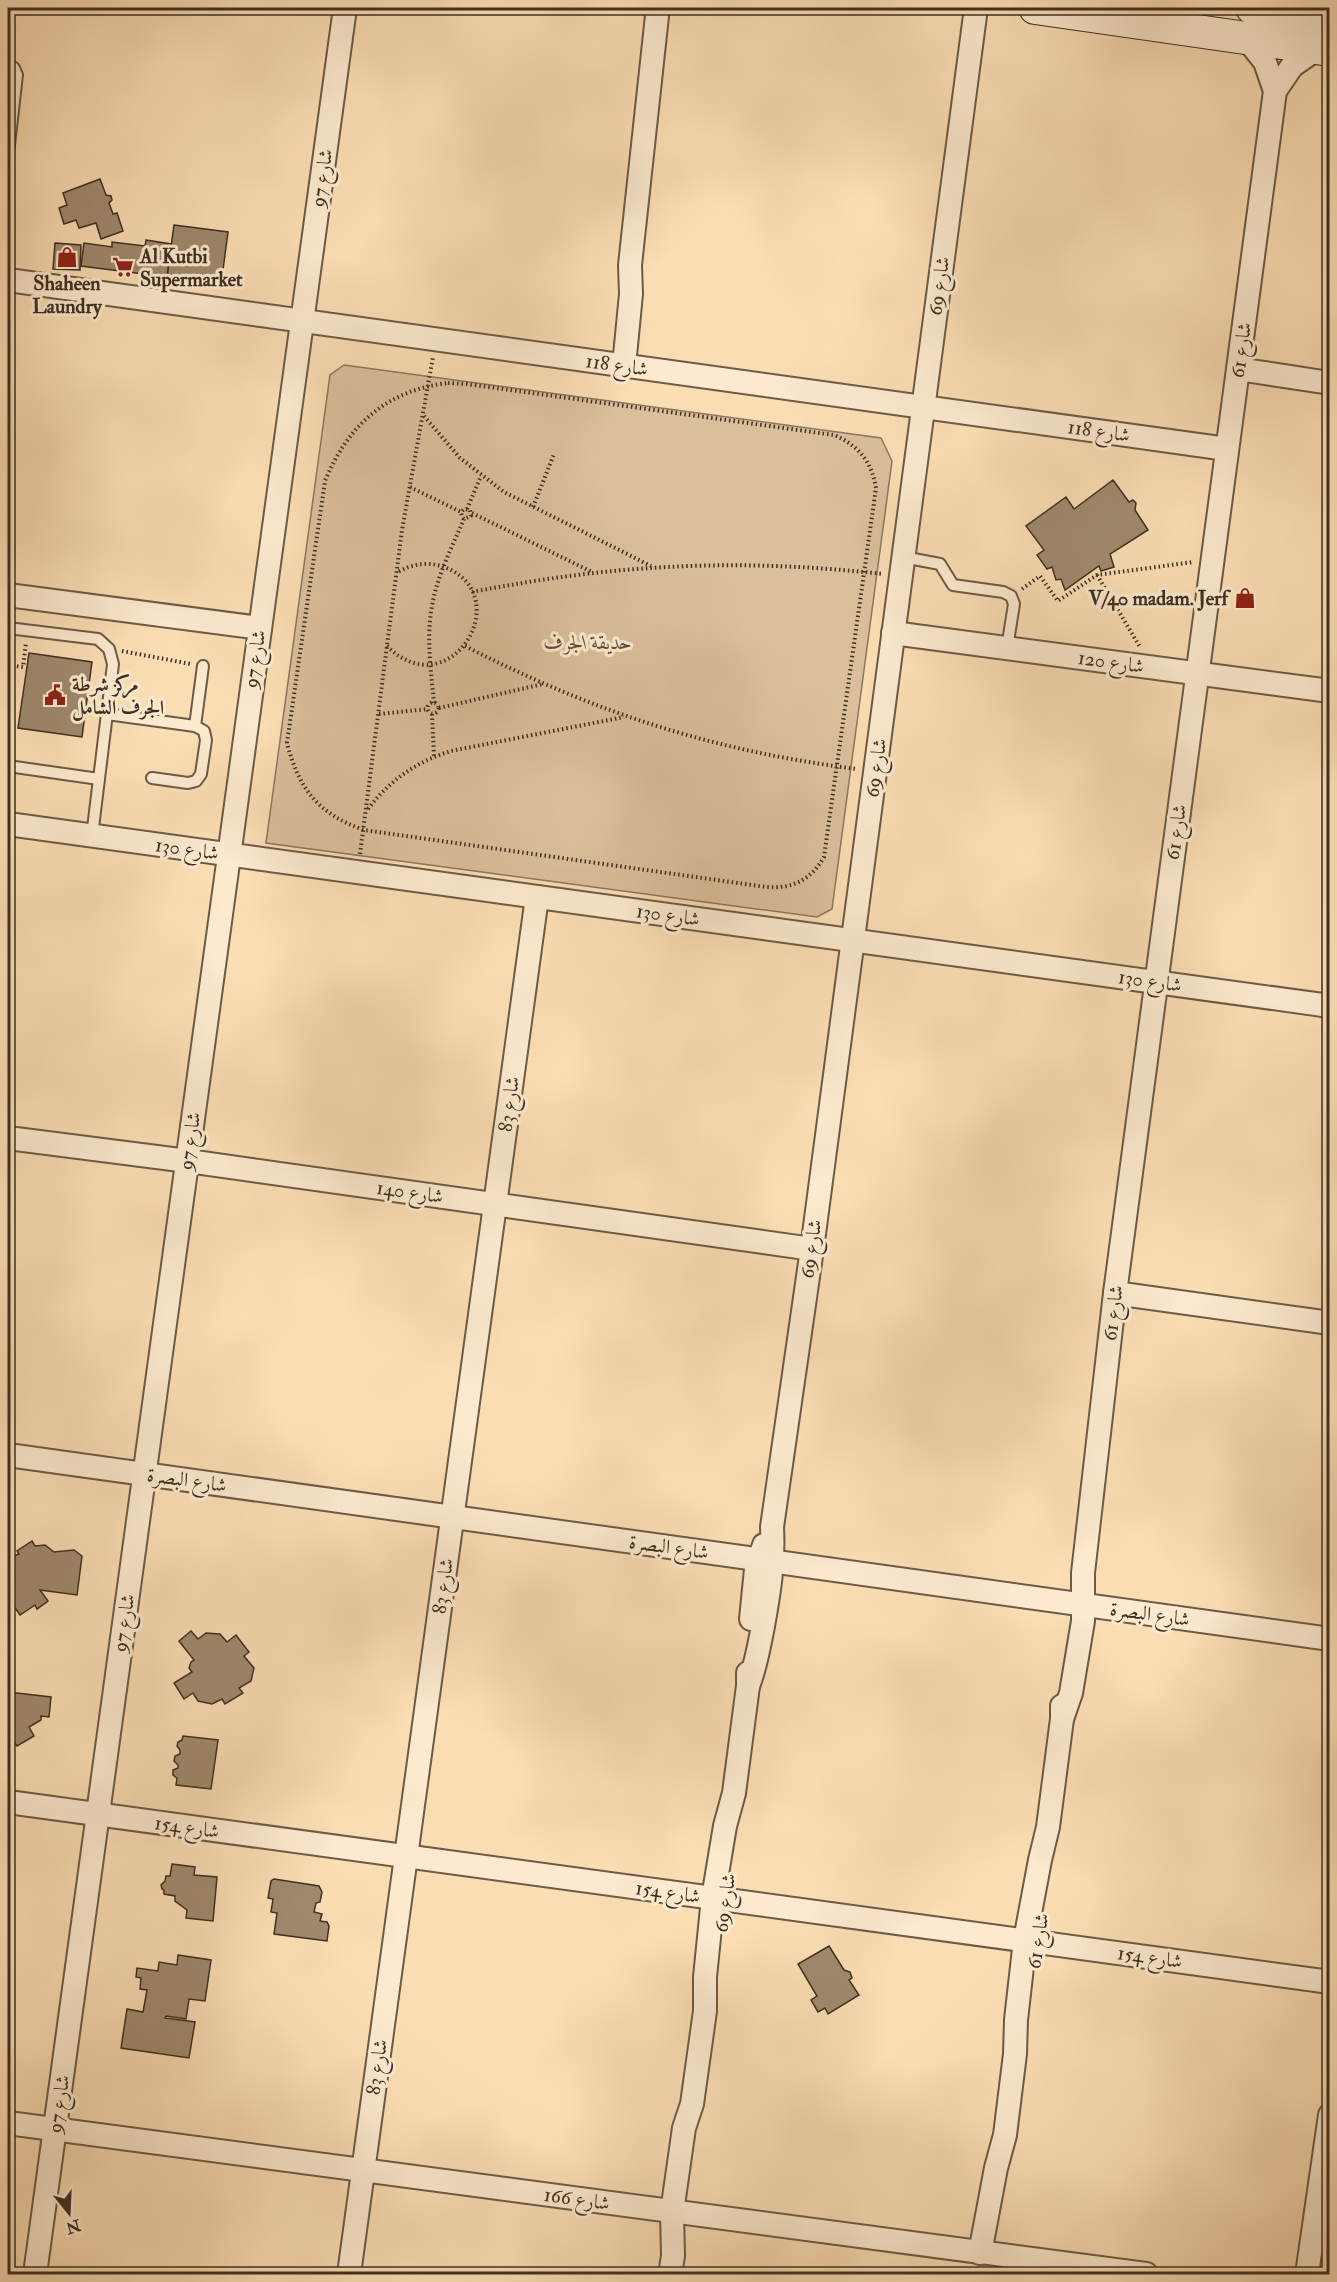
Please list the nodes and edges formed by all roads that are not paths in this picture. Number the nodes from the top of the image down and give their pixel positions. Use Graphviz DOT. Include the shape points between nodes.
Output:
graph roads {
  1 [pos="345,8"];
  2 [pos="976,8"];
  3 [pos="1035,8"];
  4 [pos="1252,8"];
  5 [pos="657,10"];
  6 [pos="1318,15"];
  7 [pos="1246,38"];
  8 [pos="1324,49"];
  9 [pos="8,64"];
  10 [pos="1275,91"];
  11 [pos="8,154"];
  12 [pos="8,280"];
  13 [pos="302,321"];
  14 [pos="616,365"];
  15 [pos="1238,369"];
  16 [pos="1329,383"];
  17 [pos="923,407"];
  18 [pos="1227,449"];
  19 [pos="902,567"];
  20 [pos="8,595"];
  21 [pos="8,628"];
  22 [pos="260,628"];
  23 [pos="893,633"];
  24 [pos="1007,648"];
  25 [pos="203,666"];
  26 [pos="1197,674"];
  27 [pos="1329,691"];
  28 [pos="107,714"];
  29 [pos="195,726"];
  30 [pos="8,766"];
  31 [pos="152,778"];
  32 [pos="99,779"];
  33 [pos="8,824"];
  34 [pos="92,836"];
  35 [pos="228,855"];
  36 [pos="537,897"];
  37 [pos="853,940"];
  38 [pos="1156,982"];
  39 [pos="1329,1006"];
  40 [pos="8,1138"];
  41 [pos="188,1161"];
  42 [pos="495,1205"];
  43 [pos="812,1249"];
  44 [pos="1115,1293"];
  45 [pos="1329,1323"];
  46 [pos="8,1455"];
  47 [pos="145,1474"];
  48 [pos="452,1517"];
  49 [pos="766,1560"];
  50 [pos="1078,1604"];
  51 [pos="1329,1639"];
  52 [pos="8,1802"];
  53 [pos="98,1815"];
  54 [pos="405,1856"];
  55 [pos="720,1899"];
  56 [pos="1032,1941"];
  57 [pos="1329,1982"];
  58 [pos="1329,2115"];
  59 [pos="8,2123"];
  60 [pos="55,2130"];
  61 [pos="363,2170"];
  62 [pos="679,2213"];
  63 [pos="988,2254"];
  64 [pos="671,2265"];
  65 [pos="35,2274"];
  66 [pos="349,2274"];
  67 [pos="1146,2274"];
  68 [pos="1307,2274"];
  1 -- 13 [label="street, شارع 97"];
  2 -- 17 [label="street, شارع 69"];
  3 -- 7 [label="street"];
  4 -- 6 [label="street"];
  5 -- 14 [label="street" via="630,265 631,294"];
  7 -- 8 [label="street"];
  7 -- 10 [label="street, شارع 61" via="1265,62"];
  8 -- 10 [label="street, شارع 61" via="1292,66"];
  9 -- 11 [label="lane" via="18,75"];
  10 -- 15 [label="street, شارع 61"];
  12 -- 13 [label="street, شارع 118"];
  13 -- 14 [label="street, شارع 118"];
  13 -- 22 [label="street, شارع 97"];
  14 -- 17 [label="street, شارع 118"];
  15 -- 16 [label="street"];
  15 -- 18 [label="street, شارع 61"];
  17 -- 18 [label="street, شارع 118"];
  17 -- 19 [label="street, شارع 69"];
  18 -- 26 [label="street, شارع 61"];
  19 -- 23 [label="street, شارع 69"];
  19 -- 24 [label="lane" via="940,564 953,585 1011,596 1014,604"];
  20 -- 22 [label="street"];
  21 -- 28 [label="lane" via="98,639 109,649 113,664"];
  22 -- 35 [label="street, شارع 97"];
  23 -- 24 [label="street, شارع 120"];
  23 -- 37 [label="street, شارع 69"];
  24 -- 26 [label="street, شارع 120"];
  25 -- 29 [label="lane"];
  26 -- 27 [label="street, شارع 120"];
  26 -- 38 [label="street, شارع 61"];
  28 -- 29 [label="lane"];
  28 -- 32 [label="lane"];
  29 -- 31 [label="lane" via="204,731 206,740 199,778 188,783"];
  30 -- 32 [label="lane"];
  32 -- 34 [label="lane"];
  33 -- 34 [label="street, شارع 130"];
  34 -- 35 [label="street, شارع 130"];
  35 -- 36 [label="street, شارع 130"];
  35 -- 41 [label="street, شارع 97"];
  36 -- 37 [label="street, شارع 130"];
  36 -- 42 [label="street, شارع 83"];
  37 -- 38 [label="street, شارع 130"];
  37 -- 43 [label="street, شارع 69"];
  38 -- 39 [label="street, شارع 130"];
  38 -- 44 [label="street, شارع 61"];
  40 -- 41 [label="street, شارع 140"];
  41 -- 42 [label="street, شارع 140"];
  41 -- 47 [label="street, شارع 97"];
  42 -- 43 [label="street, شارع 140"];
  42 -- 48 [label="street, شارع 83"];
  43 -- 49 [label="street, شارع 69"];
  44 -- 45 [label="street"];
  44 -- 50 [label="street, شارع 61"];
  46 -- 47 [label="street, شارع البصرة"];
  47 -- 48 [label="street, شارع البصرة"];
  47 -- 53 [label="street, شارع 97"];
  48 -- 49 [label="street, شارع البصرة"];
  48 -- 54 [label="street, شارع 83"];
  49 -- 50 [label="street, شارع البصرة"];
  49 -- 55 [label="street, شارع 69" via="757,1657 748,1686 734,1793 736,1820"];
  50 -- 51 [label="street, شارع البصرة"];
  50 -- 56 [label="street, شارع 61" via="1071,1693 1062,1719 1048,1827 1050,1854"];
  52 -- 53 [label="street, شارع 154"];
  53 -- 54 [label="street, شارع 154"];
  53 -- 60 [label="street, شارع 97"];
  54 -- 55 [label="street, شارع 154"];
  54 -- 61 [label="street, شارع 83"];
  55 -- 56 [label="street, شارع 154"];
  55 -- 62 [label="street, شارع 69" via="713,1985 705,2011 692,2104 693,2129"];
  56 -- 57 [label="street, شارع 154"];
  56 -- 63 [label="street, شارع 61" via="1024,2028 1015,2054 1005,2135 1007,2162"];
  58 -- 68 [label="street"];
  59 -- 60 [label="street, شارع 166"];
  60 -- 61 [label="street, شارع 166"];
  60 -- 65 [label="street, شارع 97"];
  61 -- 62 [label="street, شارع 166"];
  61 -- 66 [label="street, شارع 83"];
  62 -- 63 [label="street, شارع 166"];
  62 -- 64 [label="street, شارع 69"];
  63 -- 67 [label="street, شارع 166"];
}
